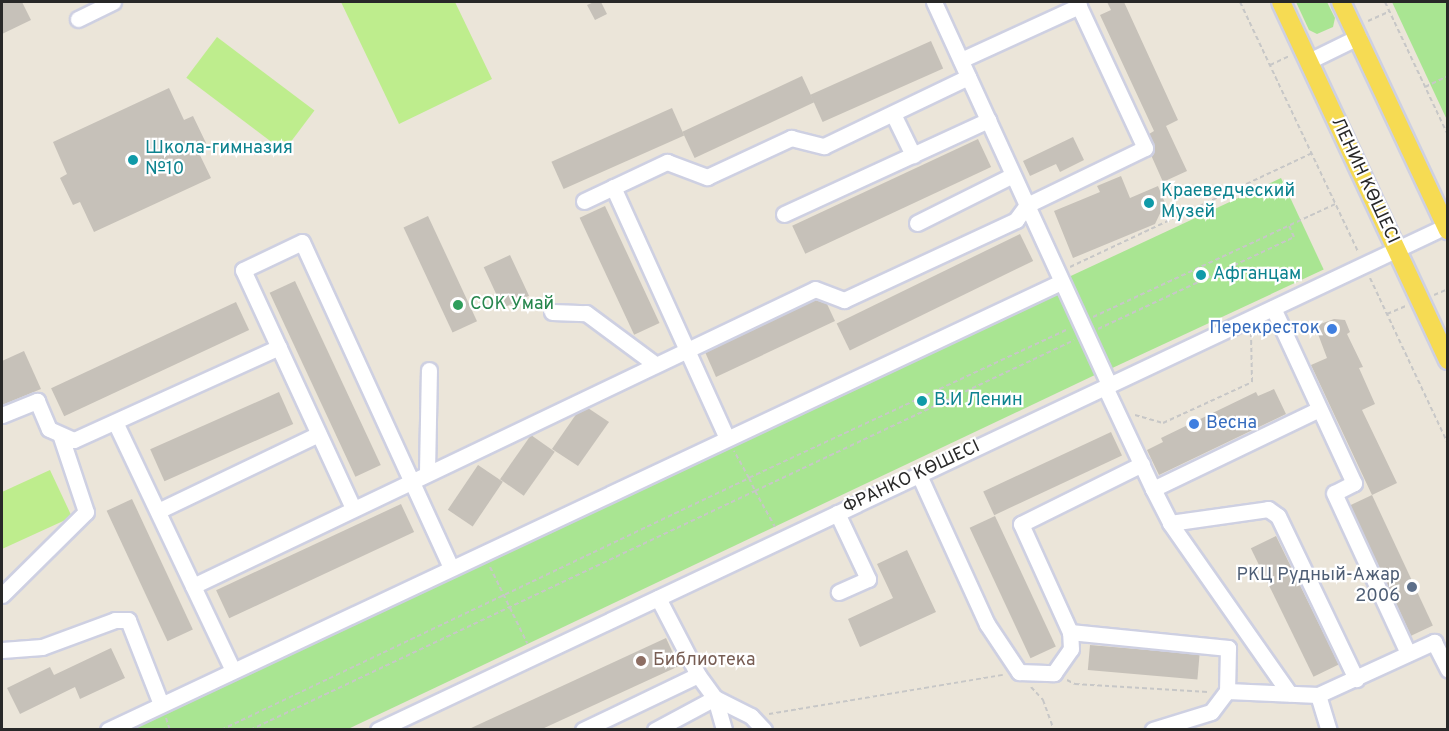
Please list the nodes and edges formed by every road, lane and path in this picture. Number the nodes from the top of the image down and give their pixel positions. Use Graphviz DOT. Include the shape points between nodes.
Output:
graph roads {
  1 [pos="113,2"];
  2 [pos="934,2"];
  3 [pos="1240,2"];
  4 [pos="1281,2"];
  5 [pos="1341,2"];
  6 [pos="1385,2"];
  7 [pos="1078,4"];
  8 [pos="78,19"];
  9 [pos="1358,37"];
  10 [pos="961,60"];
  11 [pos="1309,60"];
  12 [pos="1448,76"];
  13 [pos="968,77"];
  14 [pos="1425,87"];
  15 [pos="893,114"];
  16 [pos="988,120"];
  17 [pos="1448,135"];
  18 [pos="1312,153"];
  19 [pos="913,155"];
  20 [pos="1013,175"];
  21 [pos="613,187"];
  22 [pos="584,201"];
  23 [pos="1335,204"];
  24 [pos="1027,205"];
  25 [pos="784,214"];
  26 [pos="917,224"];
  27 [pos="1289,226"];
  28 [pos="1447,228"];
  29 [pos="1396,250"];
  30 [pos="1364,265"];
  31 [pos="1059,277"];
  32 [pos="1273,308"];
  33 [pos="552,312"];
  34 [pos="1251,318"];
  35 [pos="1083,329"];
  36 [pos="279,347"];
  37 [pos="686,350"];
  38 [pos="1448,360"];
  39 [pos="655,364"];
  40 [pos="429,370"];
  41 [pos="1107,386"];
  42 [pos="1116,408"];
  43 [pos="1319,409"];
  44 [pos="2,415"];
  45 [pos="116,424"];
  46 [pos="319,434"];
  47 [pos="61,437"];
  48 [pos="727,438"];
  49 [pos="1448,444"];
  50 [pos="1142,464"];
  51 [pos="427,472"];
  52 [pos="918,476"];
  53 [pos="749,478"];
  54 [pos="411,480"];
  55 [pos="1153,489"];
  56 [pos="755,491"];
  57 [pos="353,508"];
  58 [pos="158,511"];
  59 [pos="837,513"];
  60 [pos="1170,523"];
  61 [pos="782,539"];
  62 [pos="483,553"];
  63 [pos="451,568"];
  64 [pos="194,586"];
  65 [pos="839,592"];
  66 [pos="2,595"];
  67 [pos="504,597"];
  68 [pos="658,597"];
  69 [pos="509,606"];
  70 [pos="1070,632"];
  71 [pos="2,650"];
  72 [pos="1408,653"];
  73 [pos="533,656"];
  74 [pos="233,670"];
  75 [pos="1448,670"];
  76 [pos="1018,672"];
  77 [pos="1054,673"];
  78 [pos="698,675"];
  79 [pos="1356,679"];
  80 [pos="1227,691"];
  81 [pos="1288,693"];
  82 [pos="1318,695"];
  83 [pos="715,698"];
  84 [pos="161,704"];
  85 [pos="751,716"];
  86 [pos="108,729"];
  87 [pos="221,729"];
  88 [pos="250,729"];
  89 [pos="378,729"];
  90 [pos="583,729"];
  91 [pos="655,729"];
  92 [pos="724,729"];
  93 [pos="764,729"];
  94 [pos="1054,729"];
  95 [pos="1153,729"];
  96 [pos="1329,729"];
  1 -- 8 [label="street"];
  2 -- 10 [label="street"];
  3 -- 18 [label="path"];
  4 -- 11 [label="main road, ЛЕНИН КӨШЕСІ"];
  5 -- 9 [label="main road"];
  6 -- 14 [label="path"];
  7 -- 10 [label="street"];
  7 -- 24 [label="street" via="1145,148"];
  9 -- 11 [label="street"];
  9 -- 28 [label="main road"];
  10 -- 13 [label="street"];
  11 -- 29 [label="main road, ЛЕНИН КӨШЕСІ"];
  12 -- 14 [label="path"];
  13 -- 15 [label="street"];
  13 -- 16 [label="street"];
  14 -- 17 [label="path"];
  15 -- 19 [label="street"];
  15 -- 21 [label="street" via="824,146 791,138 707,177 667,162"];
  16 -- 19 [label="street"];
  16 -- 20 [label="street"];
  18 -- 23 [label="path"];
  18 -- 31 [label="path"];
  19 -- 25 [label="street"];
  20 -- 24 [label="street"];
  20 -- 26 [label="street"];
  21 -- 22 [label="street"];
  21 -- 37 [label="street"];
  23 -- 27 [label="path"];
  23 -- 30 [label="path"];
  24 -- 31 [label="street"];
  24 -- 37 [label="street" via="1016,220 844,300 815,289"];
  27 -- 35 [label="path"];
  27 -- 35 [label="path" via="1294,237"];
  28 -- 29 [label="street, ФРАНКО КӨШЕСІ"];
  29 -- 30 [label="street, ФРАНКО КӨШЕСІ"];
  29 -- 38 [label="main road, ЛЕНИН КӨШЕСІ"];
  30 -- 32 [label="street, ФРАНКО КӨШЕСІ"];
  30 -- 49 [label="path"];
  31 -- 35 [label="street"];
  31 -- 48 [label="street"];
  32 -- 34 [label="street, ФРАНКО КӨШЕСІ"];
  32 -- 43 [label="street"];
  33 -- 39 [label="street" via="586,313"];
  34 -- 41 [label="street, ФРАНКО КӨШЕСІ"];
  34 -- 42 [label="path" via="1252,382 1163,423"];
  35 -- 41 [label="street"];
  35 -- 53 [label="path"];
  35 -- 56 [label="path"];
  36 -- 45 [label="street"];
  36 -- 46 [label="street"];
  36 -- 54 [label="street" via="243,270 302,242"];
  37 -- 39 [label="street"];
  37 -- 48 [label="street"];
  39 -- 51 [label="street"];
  40 -- 51 [label="street"];
  41 -- 42 [label="street"];
  41 -- 52 [label="street, ФРАНКО КӨШЕСІ"];
  42 -- 50 [label="street"];
  43 -- 55 [label="street"];
  43 -- 72 [label="street" via="1354,483 1334,493"];
  44 -- 47 [label="street" via="37,402 49,429"];
  45 -- 47 [label="street" via="74,441"];
  45 -- 58 [label="street"];
  46 -- 57 [label="street"];
  46 -- 58 [label="street"];
  47 -- 66 [label="street" via="86,512 76,527"];
  48 -- 53 [label="path"];
  48 -- 62 [label="street"];
  50 -- 55 [label="street"];
  50 -- 70 [label="street" via="1021,524"];
  51 -- 54 [label="street"];
  52 -- 59 [label="street, ФРАНКО КӨШЕСІ"];
  52 -- 76 [label="street" via="987,624"];
  53 -- 56 [label="path"];
  53 -- 67 [label="path"];
  54 -- 57 [label="street"];
  54 -- 63 [label="street"];
  55 -- 60 [label="street"];
  56 -- 61 [label="path"];
  56 -- 69 [label="path"];
  57 -- 64 [label="street"];
  58 -- 64 [label="street"];
  59 -- 61 [label="street, ФРАНКО КӨШЕСІ"];
  59 -- 65 [label="street" via="868,579"];
  60 -- 79 [label="street" via="1268,509 1278,516"];
  60 -- 81 [label="street"];
  61 -- 68 [label="street, ФРАНКО КӨШЕСІ"];
  62 -- 63 [label="street"];
  62 -- 67 [label="path"];
  63 -- 74 [label="street"];
  64 -- 74 [label="street"];
  67 -- 69 [label="path"];
  67 -- 87 [label="path"];
  68 -- 73 [label="street, ФРАНКО КӨШЕСІ"];
  68 -- 78 [label="street"];
  69 -- 73 [label="path"];
  69 -- 88 [label="path"];
  70 -- 77 [label="street" via="1071,649"];
  70 -- 80 [label="street" via="1228,648"];
  71 -- 84 [label="street" via="42,647 115,620 128,620"];
  72 -- 75 [label="street" via="1434,642"];
  72 -- 79 [label="street"];
  73 -- 89 [label="street, ФРАНКО КӨШЕСІ"];
  74 -- 84 [label="street"];
  76 -- 77 [label="street"];
  76 -- 85 [label="path"];
  76 -- 94 [label="path" via="1043,700"];
  77 -- 80 [label="path" via="1075,684"];
  78 -- 83 [label="street"];
  78 -- 90 [label="street"];
  79 -- 82 [label="street"];
  80 -- 81 [label="street"];
  80 -- 95 [label="street" via="1211,712"];
  81 -- 82 [label="street"];
  82 -- 96 [label="street"];
  83 -- 85 [label="street"];
  83 -- 91 [label="street"];
  83 -- 92 [label="street"];
  84 -- 86 [label="street"];
  85 -- 93 [label="street"];
}
